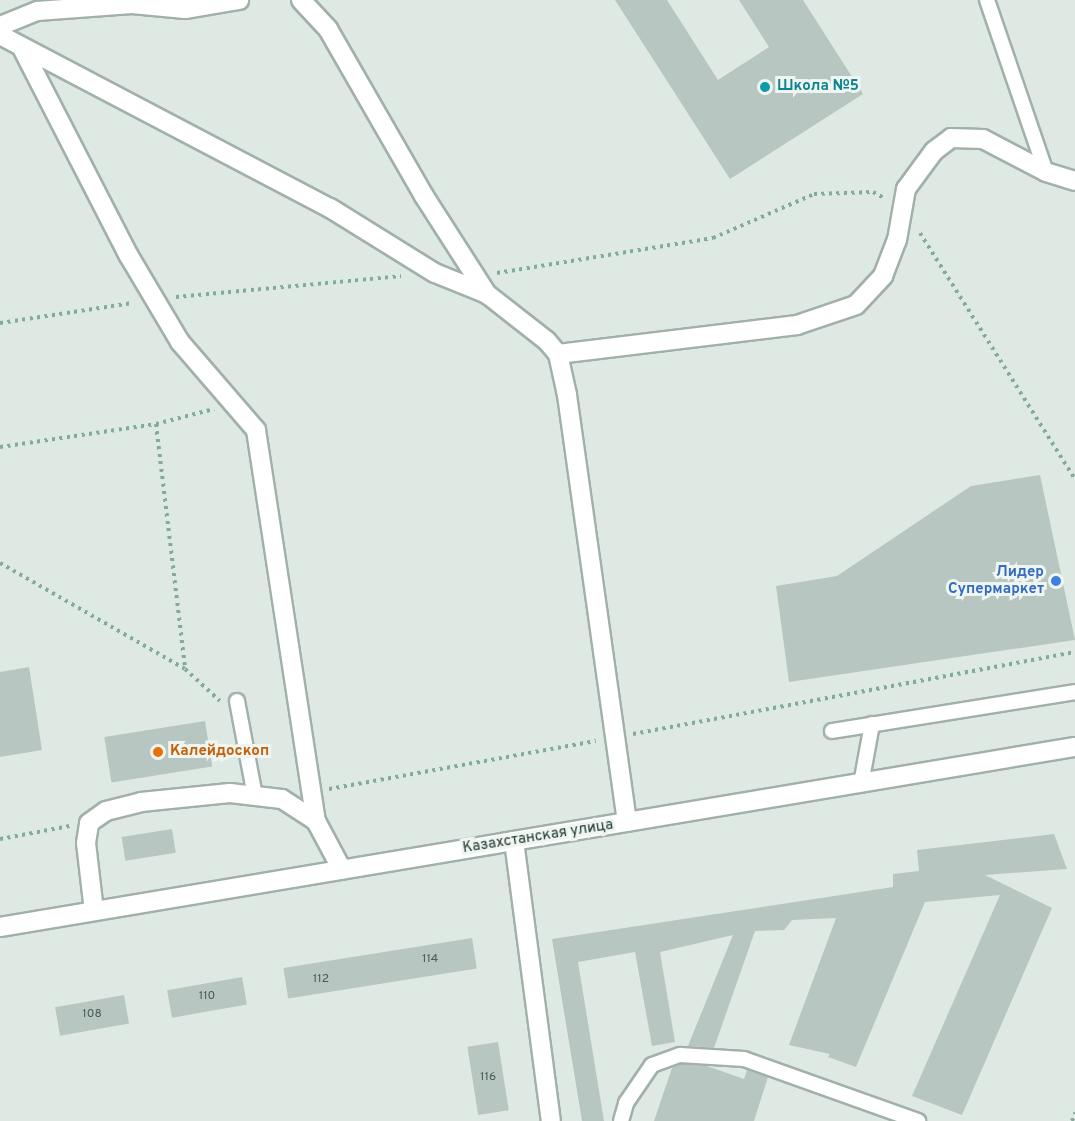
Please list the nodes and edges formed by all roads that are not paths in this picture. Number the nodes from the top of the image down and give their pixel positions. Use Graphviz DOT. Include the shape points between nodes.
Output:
graph roads {
  1 [pos="239,0"];
  2 [pos="301,0"];
  3 [pos="987,0"];
  4 [pos="0,26"];
  5 [pos="0,35"];
  6 [pos="23,50"];
  7 [pos="1046,172"];
  8 [pos="1075,181"];
  9 [pos="487,294"];
  10 [pos="558,354"];
  11 [pos="1075,692"];
  12 [pos="237,701"];
  13 [pos="872,724"];
  14 [pos="832,731"];
  15 [pos="1075,747"];
  16 [pos="861,784"];
  17 [pos="255,796"];
  18 [pos="316,821"];
  19 [pos="627,822"];
  20 [pos="514,841"];
  21 [pos="342,870"];
  22 [pos="94,911"];
  23 [pos="0,927"];
  24 [pos="551,1121"];
  25 [pos="621,1121"];
  26 [pos="918,1121"];
  1 -- 4 [label="street" via="185,9 132,4 37,10"];
  2 -- 9 [label="street" via="328,29 424,196"];
  3 -- 7 [label="lane"];
  5 -- 6 [label="street"];
  6 -- 9 [label="street" via="330,208 435,273"];
  6 -- 18 [label="street" via="154,300 180,342 256,430"];
  7 -- 8 [label="street"];
  7 -- 10 [label="street" via="983,140 951,138 934,151 906,189 897,240 883,276 856,305 797,325"];
  9 -- 10 [label="street"];
  10 -- 19 [label="street"];
  11 -- 13 [label="lane"];
  12 -- 17 [label="lane"];
  13 -- 14 [label="lane"];
  13 -- 16 [label="lane"];
  15 -- 16 [label="street, Казахстанская улица"];
  16 -- 19 [label="street, Казахстанская улица"];
  17 -- 18 [label="street" via="282,799"];
  17 -- 22 [label="street" via="230,793 141,802 106,811 89,823 86,843"];
  18 -- 21 [label="street"];
  19 -- 20 [label="street, Казахстанская улица"];
  20 -- 21 [label="street, Казахстанская улица"];
  20 -- 24 [label="street"];
  21 -- 22 [label="street, Казахстанская улица"];
  22 -- 23 [label="street, Казахстанская улица"];
  25 -- 26 [label="lane" via="626,1103 652,1065 680,1055 744,1059"];
}
